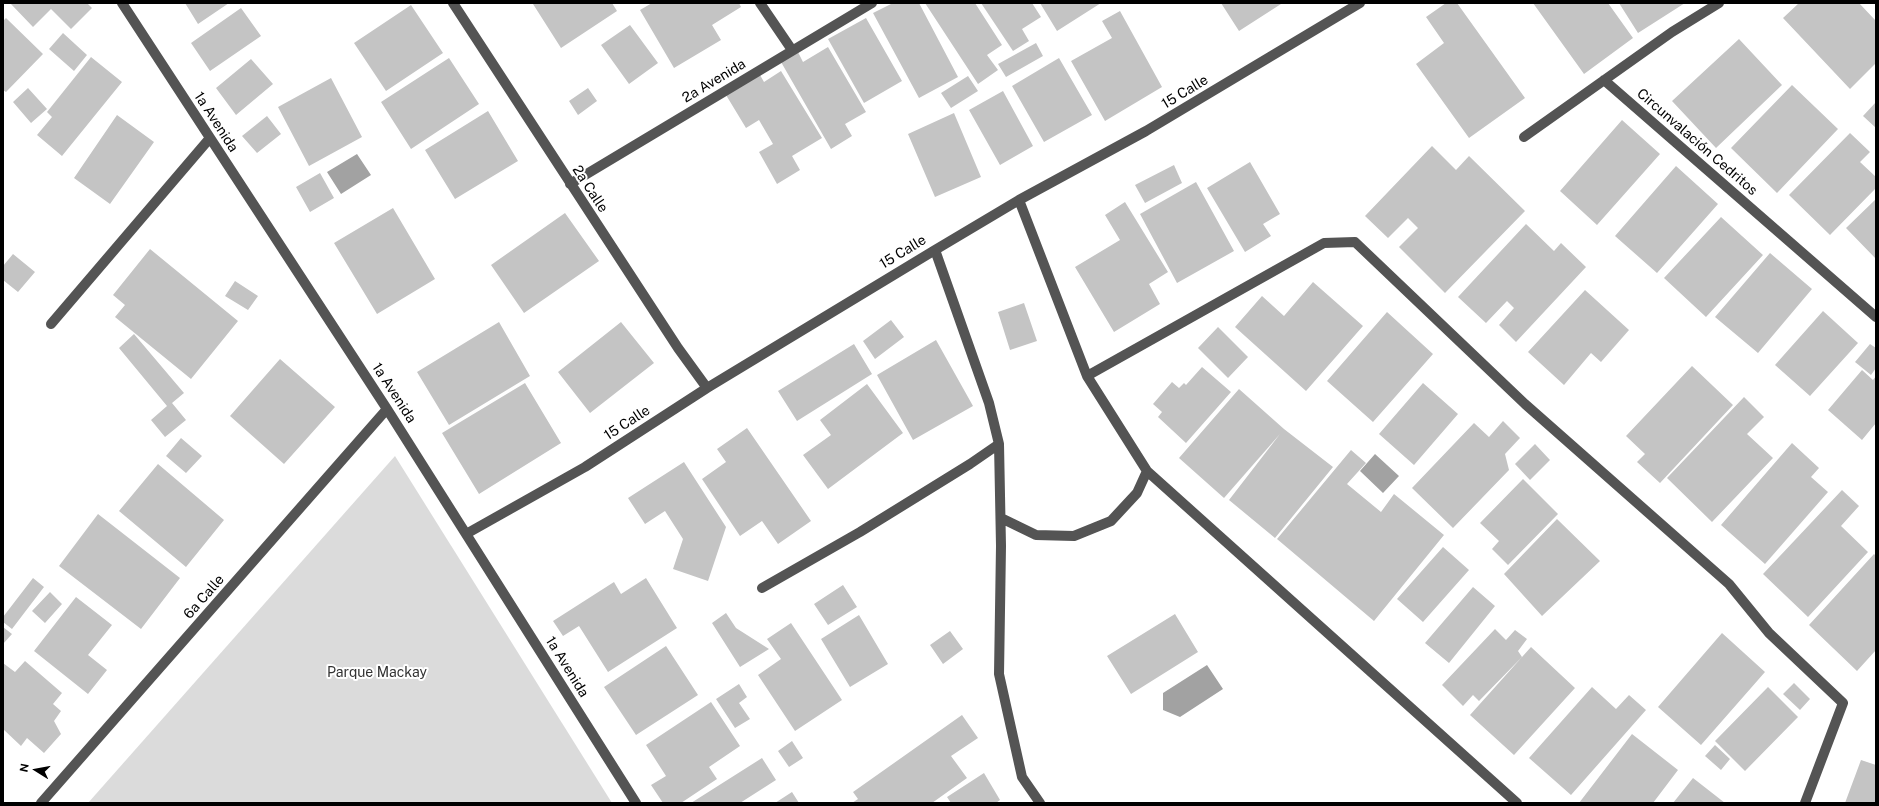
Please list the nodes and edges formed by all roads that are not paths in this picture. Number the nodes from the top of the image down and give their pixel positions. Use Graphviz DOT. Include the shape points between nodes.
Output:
graph roads {
  1 [pos="122,3"];
  2 [pos="453,3"];
  3 [pos="760,3"];
  4 [pos="872,3"];
  5 [pos="1360,3"];
  6 [pos="1712,5"];
  7 [pos="792,50"];
  8 [pos="1604,80"];
  9 [pos="1524,137"];
  10 [pos="210,138"];
  11 [pos="570,184"];
  12 [pos="1019,200"];
  13 [pos="935,250"];
  14 [pos="1876,317"];
  15 [pos="51,324"];
  16 [pos="1087,376"];
  17 [pos="707,388"];
  18 [pos="387,409"];
  19 [pos="999,444"];
  20 [pos="1147,471"];
  21 [pos="1001,518"];
  22 [pos="466,534"];
  23 [pos="762,588"];
  24 [pos="41,803"];
  25 [pos="636,803"];
  26 [pos="1040,803"];
  27 [pos="1517,803"];
  28 [pos="1805,803"];
  1 -- 10 [label="street, 1a Avenida"];
  2 -- 11 [label="street, 2a Calle"];
  3 -- 7 [label="street"];
  4 -- 7 [label="street, 2a Avenida"];
  5 -- 12 [label="street, 15 Calle" via="1146,131"];
  6 -- 8 [label="street"];
  7 -- 11 [label="street, 2a Avenida"];
  8 -- 9 [label="street"];
  8 -- 14 [label="street, Circunvalación Cedritos"];
  10 -- 15 [label="street"];
  10 -- 18 [label="street, 1a Avenida"];
  11 -- 17 [label="street, 2a Calle"];
  12 -- 13 [label="street, 15 Calle"];
  12 -- 16 [label="street"];
  13 -- 17 [label="street, 15 Calle"];
  13 -- 19 [label="street" via="989,403"];
  16 -- 20 [label="street"];
  16 -- 28 [label="street" via="1324,243 1355,242 1525,404 1729,584 1769,632 1843,702"];
  17 -- 22 [label="street, 15 Calle" via="585,467"];
  18 -- 22 [label="street, 1a Avenida"];
  18 -- 24 [label="street, 6a Calle"];
  19 -- 21 [label="street"];
  19 -- 23 [label="street" via="860,532"];
  20 -- 21 [label="street" via="1137,493 1111,521 1074,536 1036,535"];
  20 -- 27 [label="street"];
  21 -- 26 [label="street" via="999,674 1022,777"];
  22 -- 25 [label="street, 1a Avenida"];
}
